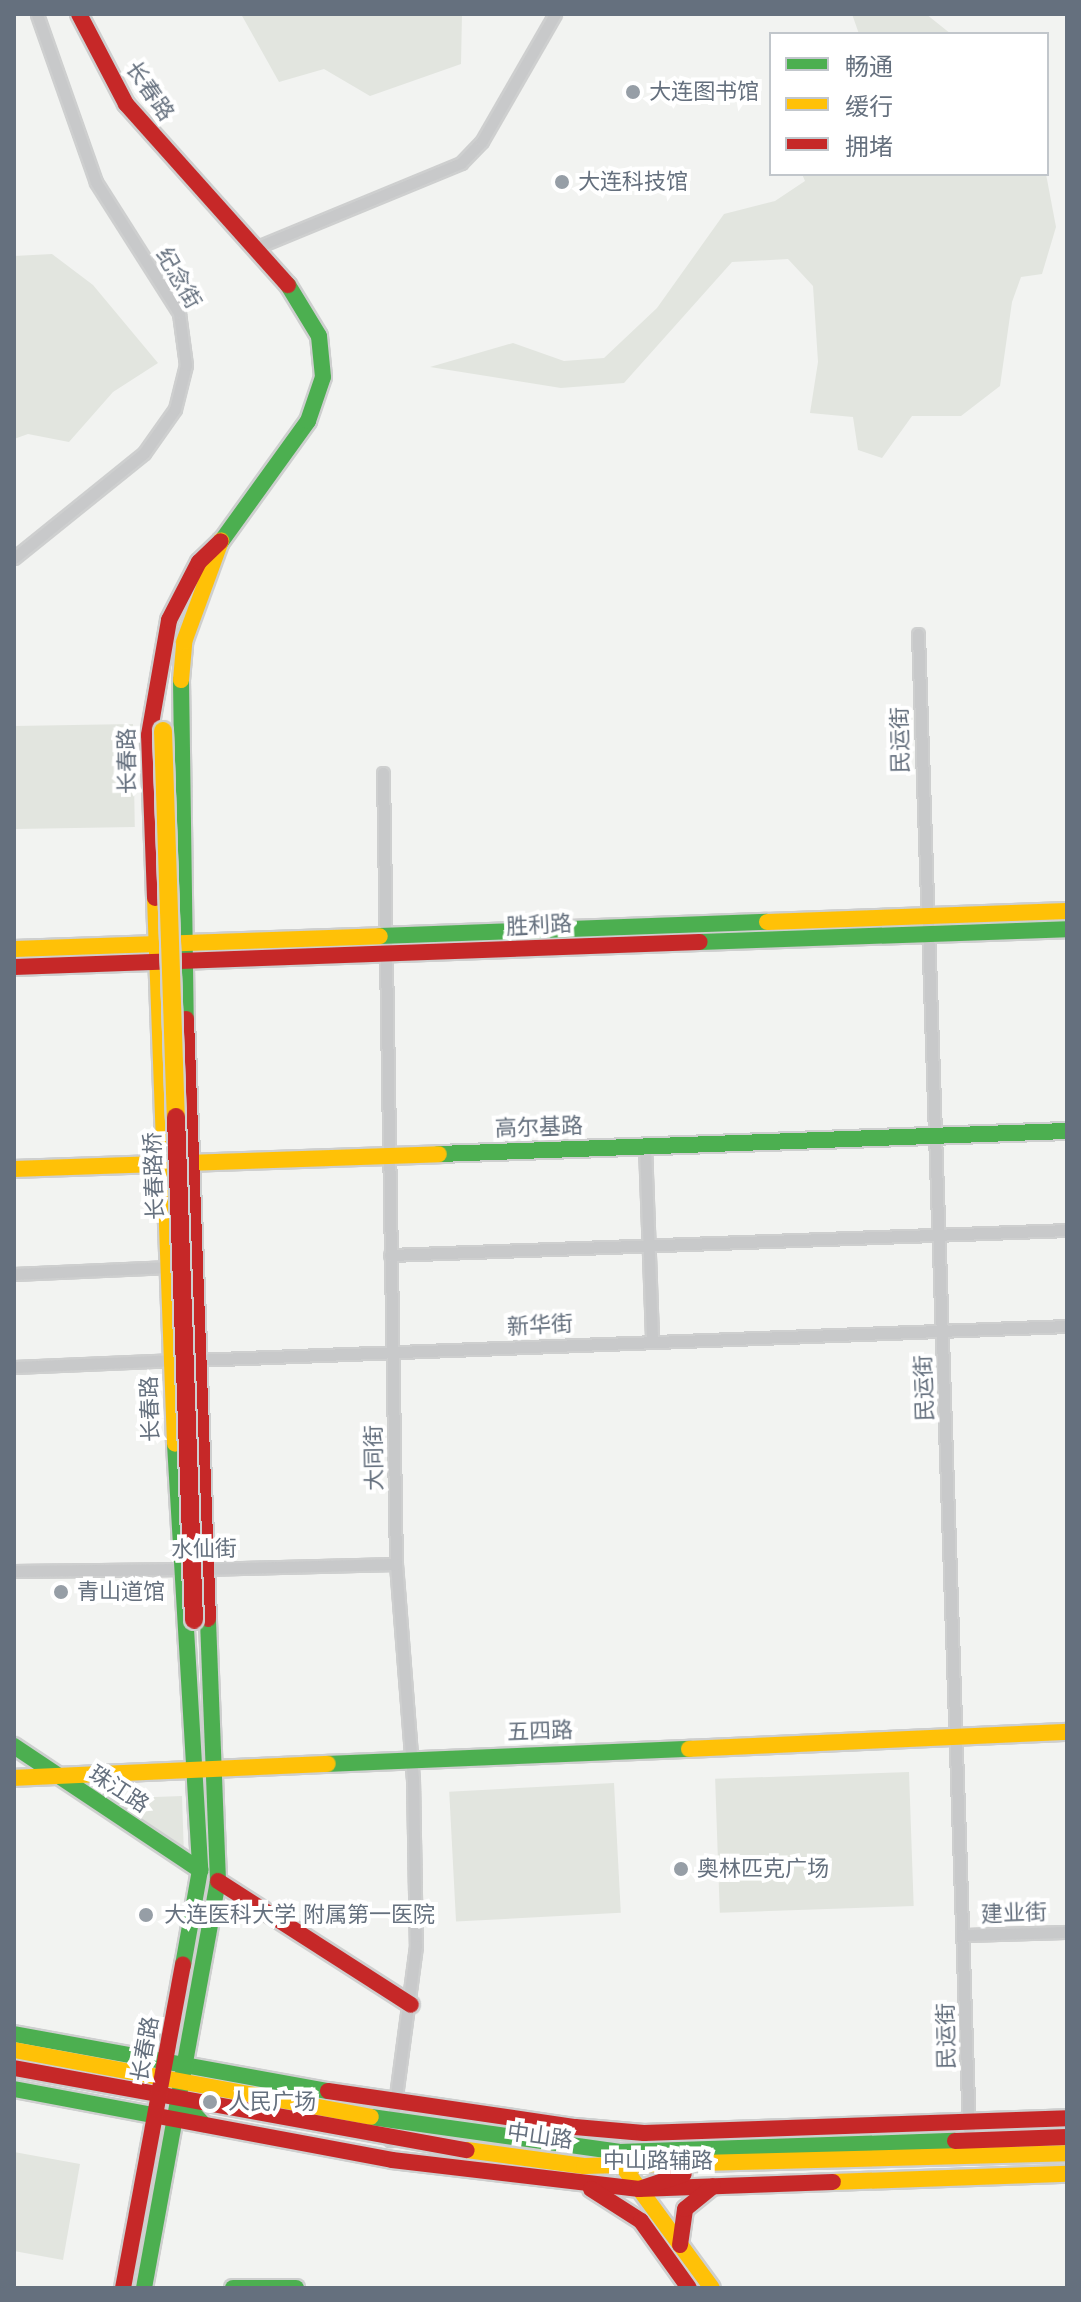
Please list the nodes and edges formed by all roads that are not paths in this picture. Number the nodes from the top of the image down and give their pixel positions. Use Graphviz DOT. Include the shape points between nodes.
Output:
graph roads {
  1 [pos="37,14"];
  2 [pos="79,14"];
  3 [pos="555,14"];
  4 [pos="255,248"];
  5 [pos="221,541"];
  6 [pos="14,558"];
  7 [pos="918,634"];
  8 [pos="163,731"];
  9 [pos="383,773"];
  10 [pos="1067,911"];
  11 [pos="925,925"];
  12 [pos="1067,929"];
  13 [pos="382,936"];
  14 [pos="14,949"];
  15 [pos="184,952"];
  16 [pos="158,953"];
  17 [pos="382,956"];
  18 [pos="14,967"];
  19 [pos="1067,1131"];
  20 [pos="933,1136"];
  21 [pos="645,1146"];
  22 [pos="385,1156"];
  23 [pos="189,1163"];
  24 [pos="167,1164"];
  25 [pos="14,1169"];
  26 [pos="1067,1230"];
  27 [pos="938,1235"];
  28 [pos="649,1246"];
  29 [pos="390,1255"];
  30 [pos="170,1267"];
  31 [pos="14,1274"];
  32 [pos="1067,1326"];
  33 [pos="942,1327"];
  34 [pos="652,1340"];
  35 [pos="393,1351"];
  36 [pos="197,1360"];
  37 [pos="172,1361"];
  38 [pos="14,1367"];
  39 [pos="396,1564"];
  40 [pos="180,1569"];
  41 [pos="205,1569"];
  42 [pos="14,1571"];
  43 [pos="194,1620"];
  44 [pos="209,1680"];
  45 [pos="187,1681"];
  46 [pos="1067,1732"];
  47 [pos="958,1738"];
  48 [pos="14,1746"];
  49 [pos="411,1759"];
  50 [pos="213,1769"];
  51 [pos="193,1771"];
  52 [pos="55,1776"];
  53 [pos="14,1778"];
  54 [pos="200,1870"];
  55 [pos="218,1881"];
  56 [pos="1067,1932"];
  57 [pos="963,1935"];
  58 [pos="411,2005"];
  59 [pos="14,2034"];
  60 [pos="14,2050"];
  61 [pos="14,2068"];
  62 [pos="164,2079"];
  63 [pos="184,2083"];
  64 [pos="14,2089"];
  65 [pos="394,2112"];
  66 [pos="158,2116"];
  67 [pos="1067,2118"];
  68 [pos="178,2120"];
  69 [pos="969,2121"];
  70 [pos="203,2124"];
  71 [pos="575,2127"];
  72 [pos="1067,2137"];
  73 [pos="390,2140"];
  74 [pos="970,2141"];
  75 [pos="612,2151"];
  76 [pos="1067,2153"];
  77 [pos="705,2167"];
  78 [pos="624,2168"];
  79 [pos="1067,2174"];
  80 [pos="574,2184"];
  81 [pos="713,2186"];
  82 [pos="639,2189"];
  83 [pos="680,2245"];
  84 [pos="123,2288"];
  85 [pos="144,2288"];
  86 [pos="233,2288"];
  87 [pos="296,2288"];
  88 [pos="689,2288"];
  89 [pos="712,2288"];
  1 -- 6 [label="street, 纪念街" via="96,182 179,313 186,365 175,409 144,453"];
  2 -- 4 [label="main road, 长春路" via="126,104"];
  3 -- 4 [label="street" via="482,141 461,163"];
  4 -- 5 [label="main road, 长春路" via="314,320 323,377 308,421"];
  5 -- 8 [label="main road, 长春路" via="174,641"];
  5 -- 15 [label="main road, 长春路" via="176,676"];
  5 -- 16 [label="main road, 长春路" via="183,587 154,672 149,735"];
  7 -- 11 [label="street, 民运街"];
  8 -- 43 [label="main road, 长春路桥, bridge"];
  9 -- 13 [label="street, 大同街"];
  10 -- 11 [label="main road, 胜利路"];
  11 -- 12 [label="main road, 胜利路"];
  11 -- 13 [label="main road, 胜利路"];
  11 -- 17 [label="main road, 胜利路"];
  11 -- 20 [label="street, 民运街"];
  13 -- 15 [label="main road, 胜利路"];
  13 -- 17 [label="street, 大同街"];
  14 -- 16 [label="main road, 胜利路"];
  15 -- 16 [label="main road, 胜利路"];
  15 -- 17 [label="main road, 胜利路"];
  15 -- 23 [label="main road, 长春路"];
  16 -- 18 [label="main road, 胜利路"];
  16 -- 24 [label="main road, 长春路"];
  17 -- 22 [label="street, 大同街"];
  19 -- 20 [label="main road, 高尔基路"];
  20 -- 21 [label="main road, 高尔基路"];
  20 -- 27 [label="street, 民运街"];
  21 -- 22 [label="main road, 高尔基路"];
  21 -- 28 [label="street"];
  22 -- 23 [label="main road, 高尔基路"];
  22 -- 29 [label="street, 大同街"];
  23 -- 24 [label="main road, 高尔基路"];
  23 -- 36 [label="main road, 长春路"];
  24 -- 25 [label="main road, 高尔基路"];
  24 -- 30 [label="main road, 长春路"];
  26 -- 27 [label="street"];
  27 -- 28 [label="street"];
  27 -- 33 [label="street, 民运街"];
  28 -- 29 [label="street"];
  28 -- 34 [label="street"];
  29 -- 35 [label="street, 大同街"];
  30 -- 31 [label="street"];
  30 -- 37 [label="main road, 长春路"];
  32 -- 33 [label="street, 新华街"];
  33 -- 34 [label="street, 新华街"];
  33 -- 47 [label="street, 民运街"];
  34 -- 35 [label="street, 新华街"];
  35 -- 36 [label="street, 新华街"];
  35 -- 39 [label="street, 大同街"];
  36 -- 37 [label="street, 新华街"];
  36 -- 41 [label="main road, 长春路"];
  37 -- 38 [label="street, 新华街"];
  37 -- 40 [label="main road, 长春路"];
  39 -- 41 [label="street, 水仙街"];
  39 -- 49 [label="street, 大同街"];
  40 -- 41 [label="street, 水仙街"];
  40 -- 42 [label="street, 水仙街"];
  40 -- 45 [label="main road, 长春路"];
  41 -- 44 [label="main road, 长春路"];
  43 -- 44 [label="main road"];
  43 -- 45 [label="main road"];
  44 -- 50 [label="main road, 长春路"];
  45 -- 51 [label="main road, 长春路"];
  46 -- 47 [label="main road, 五四路"];
  47 -- 49 [label="main road, 五四路"];
  47 -- 57 [label="street, 民运街"];
  48 -- 52 [label="main road, 珠江路"];
  49 -- 50 [label="main road, 五四路"];
  49 -- 58 [label="street, 大同街"];
  50 -- 51 [label="main road, 五四路"];
  50 -- 55 [label="main road, 长春路"];
  51 -- 52 [label="main road, 五四路"];
  51 -- 54 [label="main road, 长春路"];
  52 -- 53 [label="main road, 五四路"];
  52 -- 54 [label="main road, 珠江路"];
  54 -- 62 [label="main road, 长春路"];
  55 -- 58 [label="main road"];
  55 -- 63 [label="main road, 长春路"];
  56 -- 57 [label="street, 建业街"];
  57 -- 69 [label="street, 民运街"];
  58 -- 65 [label="street, 大同街"];
  59 -- 62 [label="main road"];
  60 -- 62 [label="main road, 中山路"];
  61 -- 62 [label="main road, 中山路"];
  62 -- 63 [label="main road, 中山路"];
  62 -- 66 [label="main road, 长春路"];
  63 -- 65 [label="main road, 中山路"];
  63 -- 65 [label="main road" via="212,2070"];
  63 -- 68 [label="main road, 长春路"];
  63 -- 70 [label="main road"];
  63 -- 73 [label="main road, 中山路"];
  64 -- 66 [label="main road, 中山路辅路"];
  65 -- 71 [label="main road, 中山路辅路"];
  65 -- 73 [label="street, 大同街"];
  65 -- 75 [label="main road, 中山路"];
  66 -- 68 [label="main road, 中山路辅路"];
  66 -- 84 [label="main road, 长春路"];
  67 -- 69 [label="main road, 中山路辅路"];
  68 -- 70 [label="main road, 中山路辅路"];
  68 -- 85 [label="main road, 长春路"];
  69 -- 71 [label="main road, 中山路辅路" via="644,2133"];
  69 -- 74 [label="street, 民运街"];
  70 -- 80 [label="main road, 中山路辅路"];
  71 -- 75 [label="main road"];
  72 -- 74 [label="main road, 中山路"];
  73 -- 78 [label="main road, 中山路"];
  74 -- 75 [label="main road, 中山路"];
  75 -- 78 [label="main road"];
  76 -- 77 [label="main road, 中山路"];
  77 -- 78 [label="main road, 中山路"];
  77 -- 82 [label="main road"];
  78 -- 82 [label="main road"];
  79 -- 81 [label="main road, 中山路辅路"];
  80 -- 82 [label="main road, 中山路辅路"];
  80 -- 88 [label="main road" via="641,2221"];
  81 -- 82 [label="main road, 中山路辅路"];
  81 -- 83 [label="main road" via="685,2209"];
  82 -- 83 [label="main road"];
  83 -- 89 [label="main road"];
  86 -- 87 [label="main road"];
}
